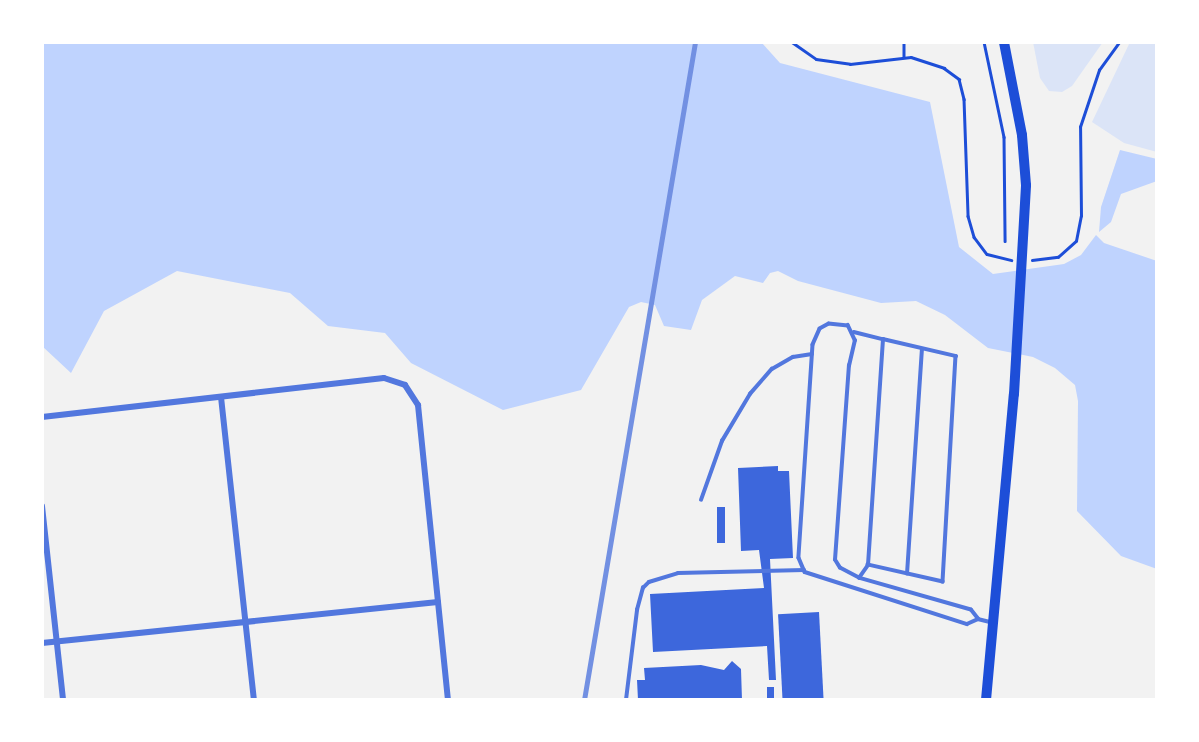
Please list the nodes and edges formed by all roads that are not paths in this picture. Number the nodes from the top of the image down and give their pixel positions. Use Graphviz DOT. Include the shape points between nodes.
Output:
graph roads {
  1 [pos="1004,42"];
  2 [pos="854,332"];
  3 [pos="883,339"];
  4 [pos="922,348"];
  5 [pos="812,354"];
  6 [pos="220,397"];
  7 [pos="42,417"];
  8 [pos="701,500"];
  9 [pos="42,506"];
  10 [pos="867,565"];
  11 [pos="804,570"];
  12 [pos="906,574"];
  13 [pos="859,578"];
  14 [pos="438,602"];
  15 [pos="978,620"];
  16 [pos="245,622"];
  17 [pos="992,622"];
  18 [pos="57,641"];
  19 [pos="42,643"];
  20 [pos="63,700"];
  21 [pos="254,700"];
  22 [pos="448,700"];
  23 [pos="626,700"];
  24 [pos="986,700"];
  1 -- 17 [label="main road" via="1023,135 1024,232"];
  2 -- 3 [label="lane"];
  2 -- 5 [label="lane" via="848,326 829,324 815,337"];
  2 -- 13 [label="lane" via="835,560"];
  3 -- 4 [label="lane"];
  3 -- 10 [label="lane"];
  4 -- 12 [label="lane"];
  4 -- 12 [label="lane" via="956,356 943,582"];
  5 -- 8 [label="lane" via="793,357 772,369 750,394 722,441"];
  5 -- 11 [label="lane" via="799,558"];
  6 -- 7 [label="street"];
  6 -- 14 [label="street" via="384,378 405,385 418,405"];
  6 -- 16 [label="street"];
  9 -- 18 [label="street"];
  10 -- 12 [label="lane"];
  10 -- 13 [label="lane"];
  11 -- 15 [label="lane" via="820,580 967,624"];
  11 -- 23 [label="lane" via="678,573 649,582 637,610"];
  13 -- 15 [label="lane" via="971,610"];
  14 -- 16 [label="street"];
  14 -- 22 [label="street"];
  15 -- 17 [label="lane"];
  16 -- 18 [label="street"];
  16 -- 21 [label="street"];
  17 -- 24 [label="main road"];
  18 -- 19 [label="street"];
  18 -- 20 [label="street"];
}
